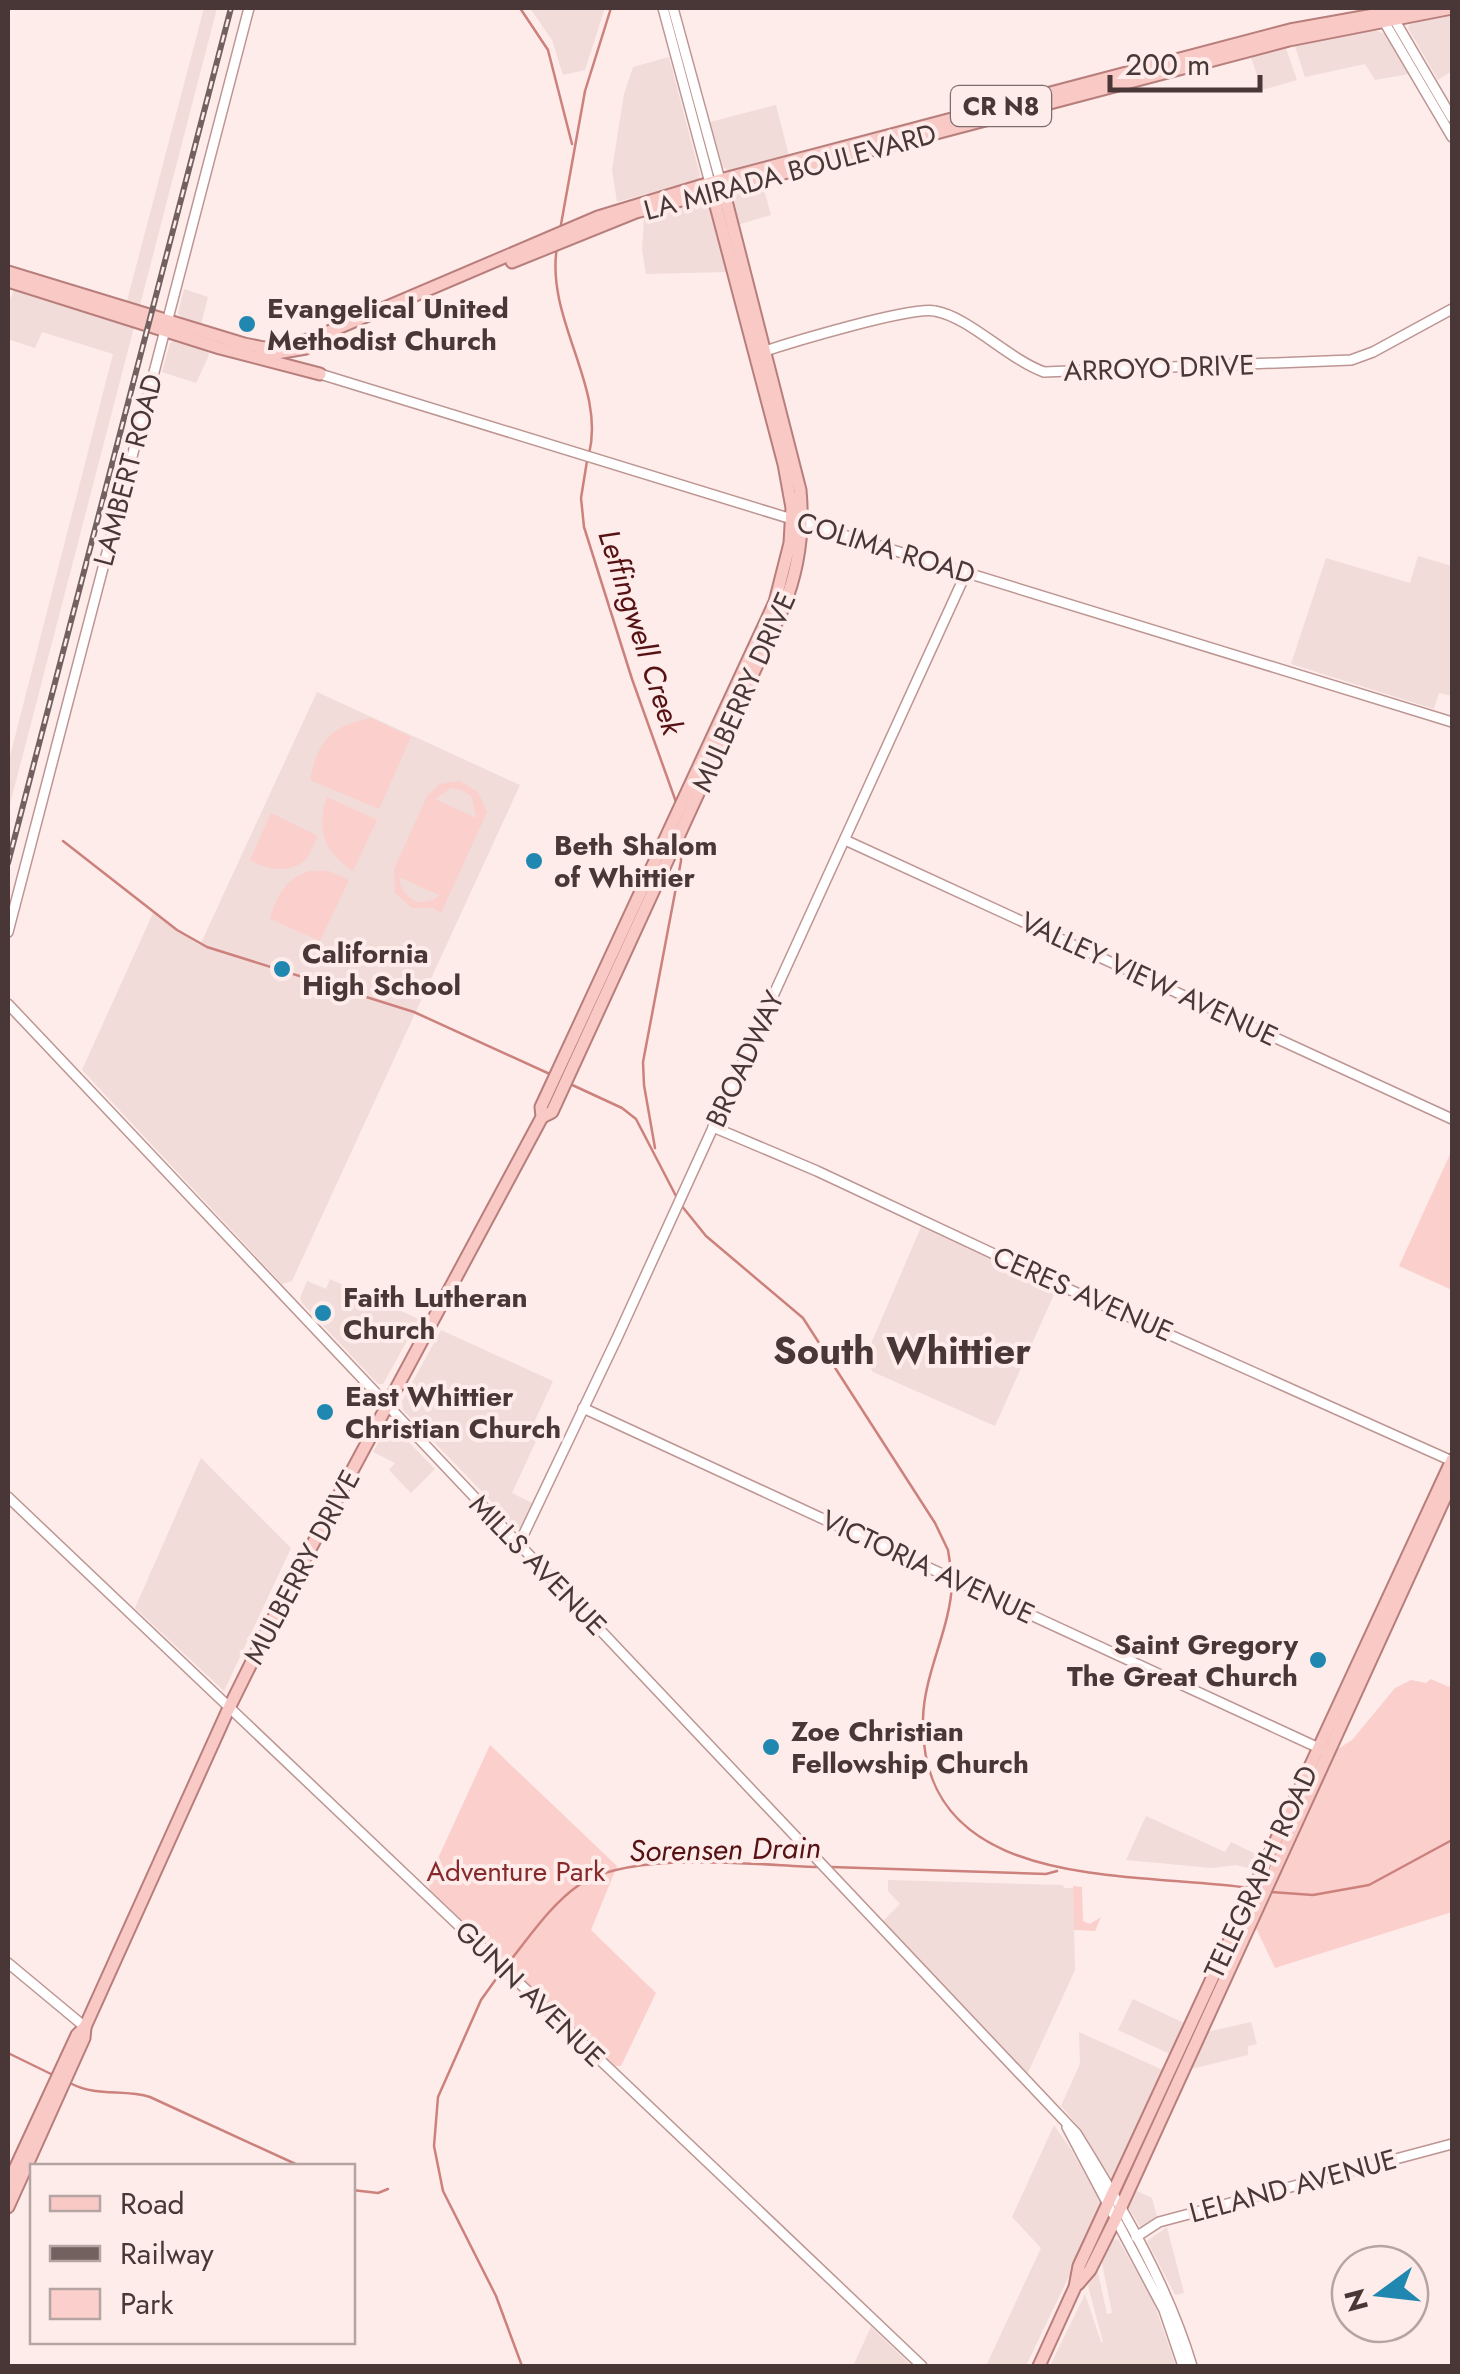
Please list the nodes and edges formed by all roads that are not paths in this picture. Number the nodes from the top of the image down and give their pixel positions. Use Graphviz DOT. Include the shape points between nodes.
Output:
graph roads {
  1 [pos="249,8"];
  2 [pos="663,8"];
  3 [pos="672,8"];
  4 [pos="1413,8"];
  5 [pos="1452,8"];
  6 [pos="1385,13"];
  7 [pos="1452,118"];
  8 [pos="1452,137"];
  9 [pos="717,186"];
  10 [pos="8,272"];
  11 [pos="8,282"];
  12 [pos="64,294"];
  13 [pos="1452,308"];
  14 [pos="166,325"];
  15 [pos="295,348"];
  16 [pos="261,352"];
  17 [pos="760,352"];
  18 [pos="320,374"];
  19 [pos="797,521"];
  20 [pos="966,573"];
  21 [pos="1452,722"];
  22 [pos="672,839"];
  23 [pos="844,840"];
  24 [pos="637,900"];
  25 [pos="8,932"];
  26 [pos="629,946"];
  27 [pos="8,1004"];
  28 [pos="560,1080"];
  29 [pos="1452,1119"];
  30 [pos="713,1127"];
  31 [pos="388,1405"];
  32 [pos="584,1408"];
  33 [pos="1452,1461"];
  34 [pos="1452,1482"];
  35 [pos="8,1497"];
  36 [pos="520,1542"];
  37 [pos="228,1710"];
  38 [pos="1323,1750"];
  39 [pos="8,1963"];
  40 [pos="84,2028"];
  41 [pos="1452,2144"];
  42 [pos="8,2184"];
  43 [pos="8,2207"];
  44 [pos="1114,2208"];
  45 [pos="1130,2236"];
  46 [pos="1106,2238"];
  47 [pos="1075,2287"];
  48 [pos="1156,2292"];
  49 [pos="1168,2296"];
  50 [pos="922,2366"];
  51 [pos="1039,2366"];
  52 [pos="1183,2366"];
  53 [pos="1192,2366"];
  1 -- 14 [label="street, LAMBERT ROAD"];
  2 -- 9 [label="street, MULBERRY DRIVE"];
  3 -- 9 [label="street, MULBERRY DRIVE"];
  4 -- 6 [label="main road, LA MIRADA BOULEVARD / CR N8"];
  5 -- 6 [label="main road, LA MIRADA BOULEVARD / CR N8"];
  6 -- 7 [label="street"];
  6 -- 8 [label="street"];
  6 -- 9 [label="main road, LA MIRADA BOULEVARD / CR N8" via="1275,34"];
  9 -- 15 [label="main road, LA MIRADA BOULEVARD / CR N8" via="627,206"];
  9 -- 17 [label="main road, MULBERRY DRIVE"];
  10 -- 12 [label="main road, CR N8"];
  11 -- 12 [label="main road"];
  12 -- 14 [label="main road, CR N8"];
  13 -- 17 [label="street, ARROYO DRIVE" via="1351,360 1044,372 935,311"];
  14 -- 16 [label="main road, CR N8"];
  14 -- 25 [label="street, LAMBERT ROAD"];
  15 -- 16 [label="main road, LA MIRADA BOULEVARD / CR N8"];
  15 -- 18 [label="main road" via="302,364"];
  16 -- 18 [label="main road"];
  17 -- 19 [label="main road, MULBERRY DRIVE" via="800,490"];
  18 -- 19 [label="street, COLIMA ROAD"];
  19 -- 20 [label="street, COLIMA ROAD"];
  19 -- 22 [label="main road, MULBERRY DRIVE" via="797,568 784,608"];
  20 -- 21 [label="street, COLIMA ROAD"];
  20 -- 23 [label="street, BROADWAY"];
  22 -- 24 [label="main road, MULBERRY DRIVE"];
  22 -- 26 [label="main road, MULBERRY DRIVE"];
  23 -- 29 [label="street, VALLEY VIEW AVENUE"];
  23 -- 30 [label="street, BROADWAY"];
  24 -- 26 [label="main road"];
  24 -- 28 [label="main road, MULBERRY DRIVE"];
  26 -- 28 [label="main road, MULBERRY DRIVE"];
  27 -- 31 [label="street, MILLS AVENUE"];
  28 -- 31 [label="main road, MULBERRY DRIVE" via="552,1112 542,1117"];
  30 -- 32 [label="street, BROADWAY"];
  30 -- 33 [label="street, CERES AVENUE"];
  31 -- 36 [label="street, MILLS AVENUE"];
  31 -- 37 [label="main road, MULBERRY DRIVE"];
  32 -- 36 [label="street, BROADWAY"];
  32 -- 38 [label="street, VICTORIA AVENUE"];
  33 -- 38 [label="main road, TELEGRAPH ROAD"];
  34 -- 38 [label="main road, TELEGRAPH ROAD"];
  35 -- 37 [label="street, GUNN AVENUE"];
  36 -- 44 [label="street, MILLS AVENUE" via="1067,2127"];
  37 -- 40 [label="main road, MULBERRY DRIVE"];
  37 -- 50 [label="street, GUNN AVENUE"];
  38 -- 44 [label="main road, TELEGRAPH ROAD"];
  39 -- 40 [label="street"];
  40 -- 42 [label="main road, MULBERRY DRIVE"];
  40 -- 43 [label="main road, MULBERRY DRIVE"];
  41 -- 45 [label="street, LELAND AVENUE" via="1159,2222"];
  44 -- 45 [label="street, MILLS AVENUE"];
  44 -- 46 [label="main road, TELEGRAPH ROAD"];
  44 -- 47 [label="main road, TELEGRAPH ROAD" via="1079,2266"];
  45 -- 46 [label="main road"];
  45 -- 48 [label="street"];
  45 -- 49 [label="street"];
  46 -- 47 [label="main road, TELEGRAPH ROAD"];
  47 -- 51 [label="main road, TELEGRAPH ROAD"];
  48 -- 49 [label="street"];
  48 -- 52 [label="street"];
  49 -- 53 [label="street"];
}
